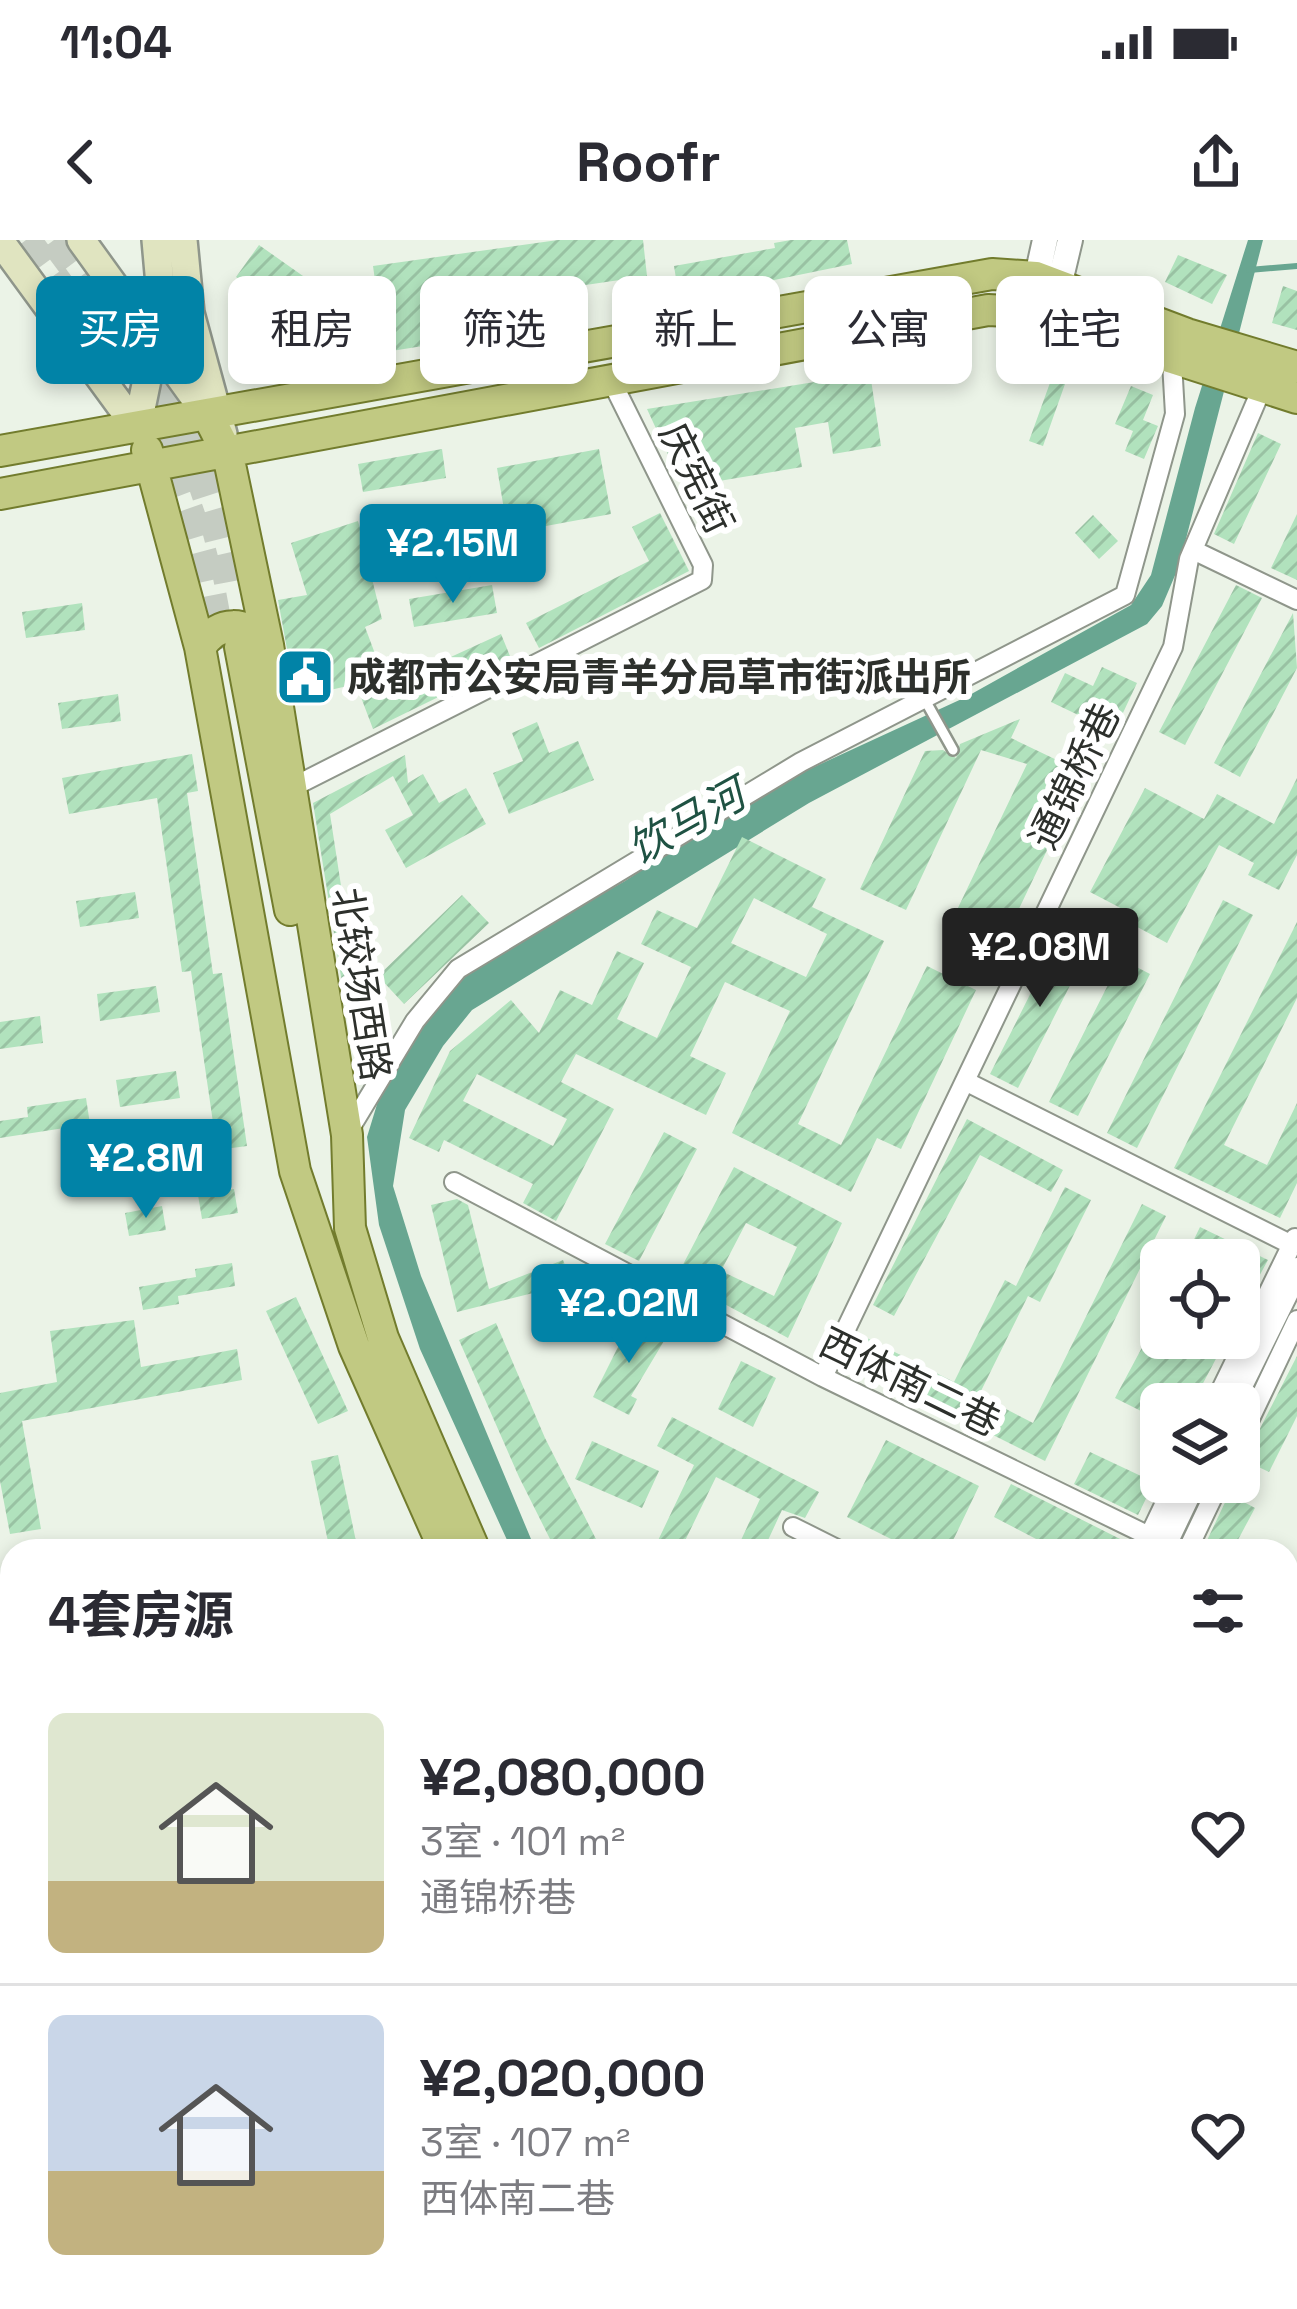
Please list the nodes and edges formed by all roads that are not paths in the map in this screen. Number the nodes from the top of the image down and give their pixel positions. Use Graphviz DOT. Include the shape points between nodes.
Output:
graph roads {
  1 [pos="81,240"];
  2 [pos="156,240"];
  3 [pos="183,240"];
  4 [pos="1045,240"];
  5 [pos="1070,240"];
  6 [pos="0,241"];
  7 [pos="107,276"];
  8 [pos="159,276"];
  9 [pos="1006,276"];
  10 [pos="1048,276"];
  11 [pos="1051,276"];
  12 [pos="996,311"];
  13 [pos="1164,344"];
  14 [pos="1164,349"];
  15 [pos="780,350"];
  16 [pos="1180,353"];
  17 [pos="1297,368"];
  18 [pos="1258,377"];
  19 [pos="612,382"];
  20 [pos="147,384"];
  21 [pos="182,384"];
  22 [pos="613,384"];
  23 [pos="1297,398"];
  24 [pos="204,417"];
  25 [pos="137,428"];
  26 [pos="0,452"];
  27 [pos="213,458"];
  28 [pos="155,468"];
  29 [pos="0,494"];
  30 [pos="1193,550"];
  31 [pos="1297,601"];
  32 [pos="232,647"];
  33 [pos="925,700"];
  34 [pos="949,745"];
  35 [pos="291,788"];
  36 [pos="964,1081"];
  37 [pos="346,1135"];
  38 [pos="454,1182"];
  39 [pos="350,1228"];
  40 [pos="1295,1250"];
  41 [pos="1297,1320"];
  42 [pos="823,1377"];
  43 [pos="1225,1383"];
  44 [pos="1240,1383"];
  45 [pos="1260,1398"];
  46 [pos="1167,1503"];
  47 [pos="1180,1503"];
  48 [pos="1210,1503"];
  49 [pos="794,1527"];
  50 [pos="440,1539"];
  51 [pos="471,1539"];
  52 [pos="818,1539"];
  53 [pos="1137,1539"];
  54 [pos="1154,1539"];
  55 [pos="1156,1539"];
  56 [pos="1193,1539"];
  1 -- 7 [label="main road"];
  2 -- 8 [label="main road"];
  3 -- 24 [label="main road"];
  4 -- 10 [label="street"];
  5 -- 11 [label="street"];
  6 -- 25 [label="main road"];
  9 -- 24 [label="main road"];
  12 -- 15 [label="main road"];
  13 -- 16 [label="main road"];
  14 -- 16 [label="main road"];
  16 -- 18 [label="main road"];
  16 -- 33 [label="street" via="1175,414 1126,595"];
  17 -- 18 [label="main road"];
  18 -- 23 [label="main road"];
  18 -- 30 [label="street, 通锦桥巷"];
  19 -- 27 [label="main road"];
  20 -- 25 [label="main road"];
  21 -- 24 [label="main road"];
  22 -- 35 [label="street, 庆宪街" via="703,565 702,580"];
  24 -- 25 [label="main road"];
  24 -- 27 [label="main road, 北较场西路"];
  25 -- 26 [label="main road"];
  25 -- 28 [label="main road, 北较场西路"];
  27 -- 28 [label="main road"];
  27 -- 32 [label="main road, 北较场西路"];
  28 -- 29 [label="main road"];
  28 -- 32 [label="main road, 北较场西路"];
  30 -- 31 [label="street"];
  30 -- 36 [label="street, 通锦桥巷" via="1173,647"];
  32 -- 35 [label="main road, 北较场西路"];
  32 -- 39 [label="main road"];
  32 -- 50 [label="main road, 北较场西路" via="295,1171 354,1346"];
  33 -- 34 [label="lane"];
  33 -- 37 [label="street" via="801,762 458,969 415,1021"];
  35 -- 37 [label="main road, 北较场西路"];
  36 -- 40 [label="street"];
  36 -- 42 [label="street, 通锦桥巷"];
  37 -- 39 [label="main road, 北较场西路"];
  38 -- 42 [label="street, 西体南二巷"];
  39 -- 51 [label="main road, 北较场西路" via="383,1338"];
  40 -- 43 [label="street"];
  40 -- 44 [label="street"];
  41 -- 45 [label="street"];
  42 -- 53 [label="street, 西体南二巷"];
  46 -- 54 [label="street"];
  47 -- 55 [label="street"];
  48 -- 56 [label="street"];
  49 -- 52 [label="street"];
}
